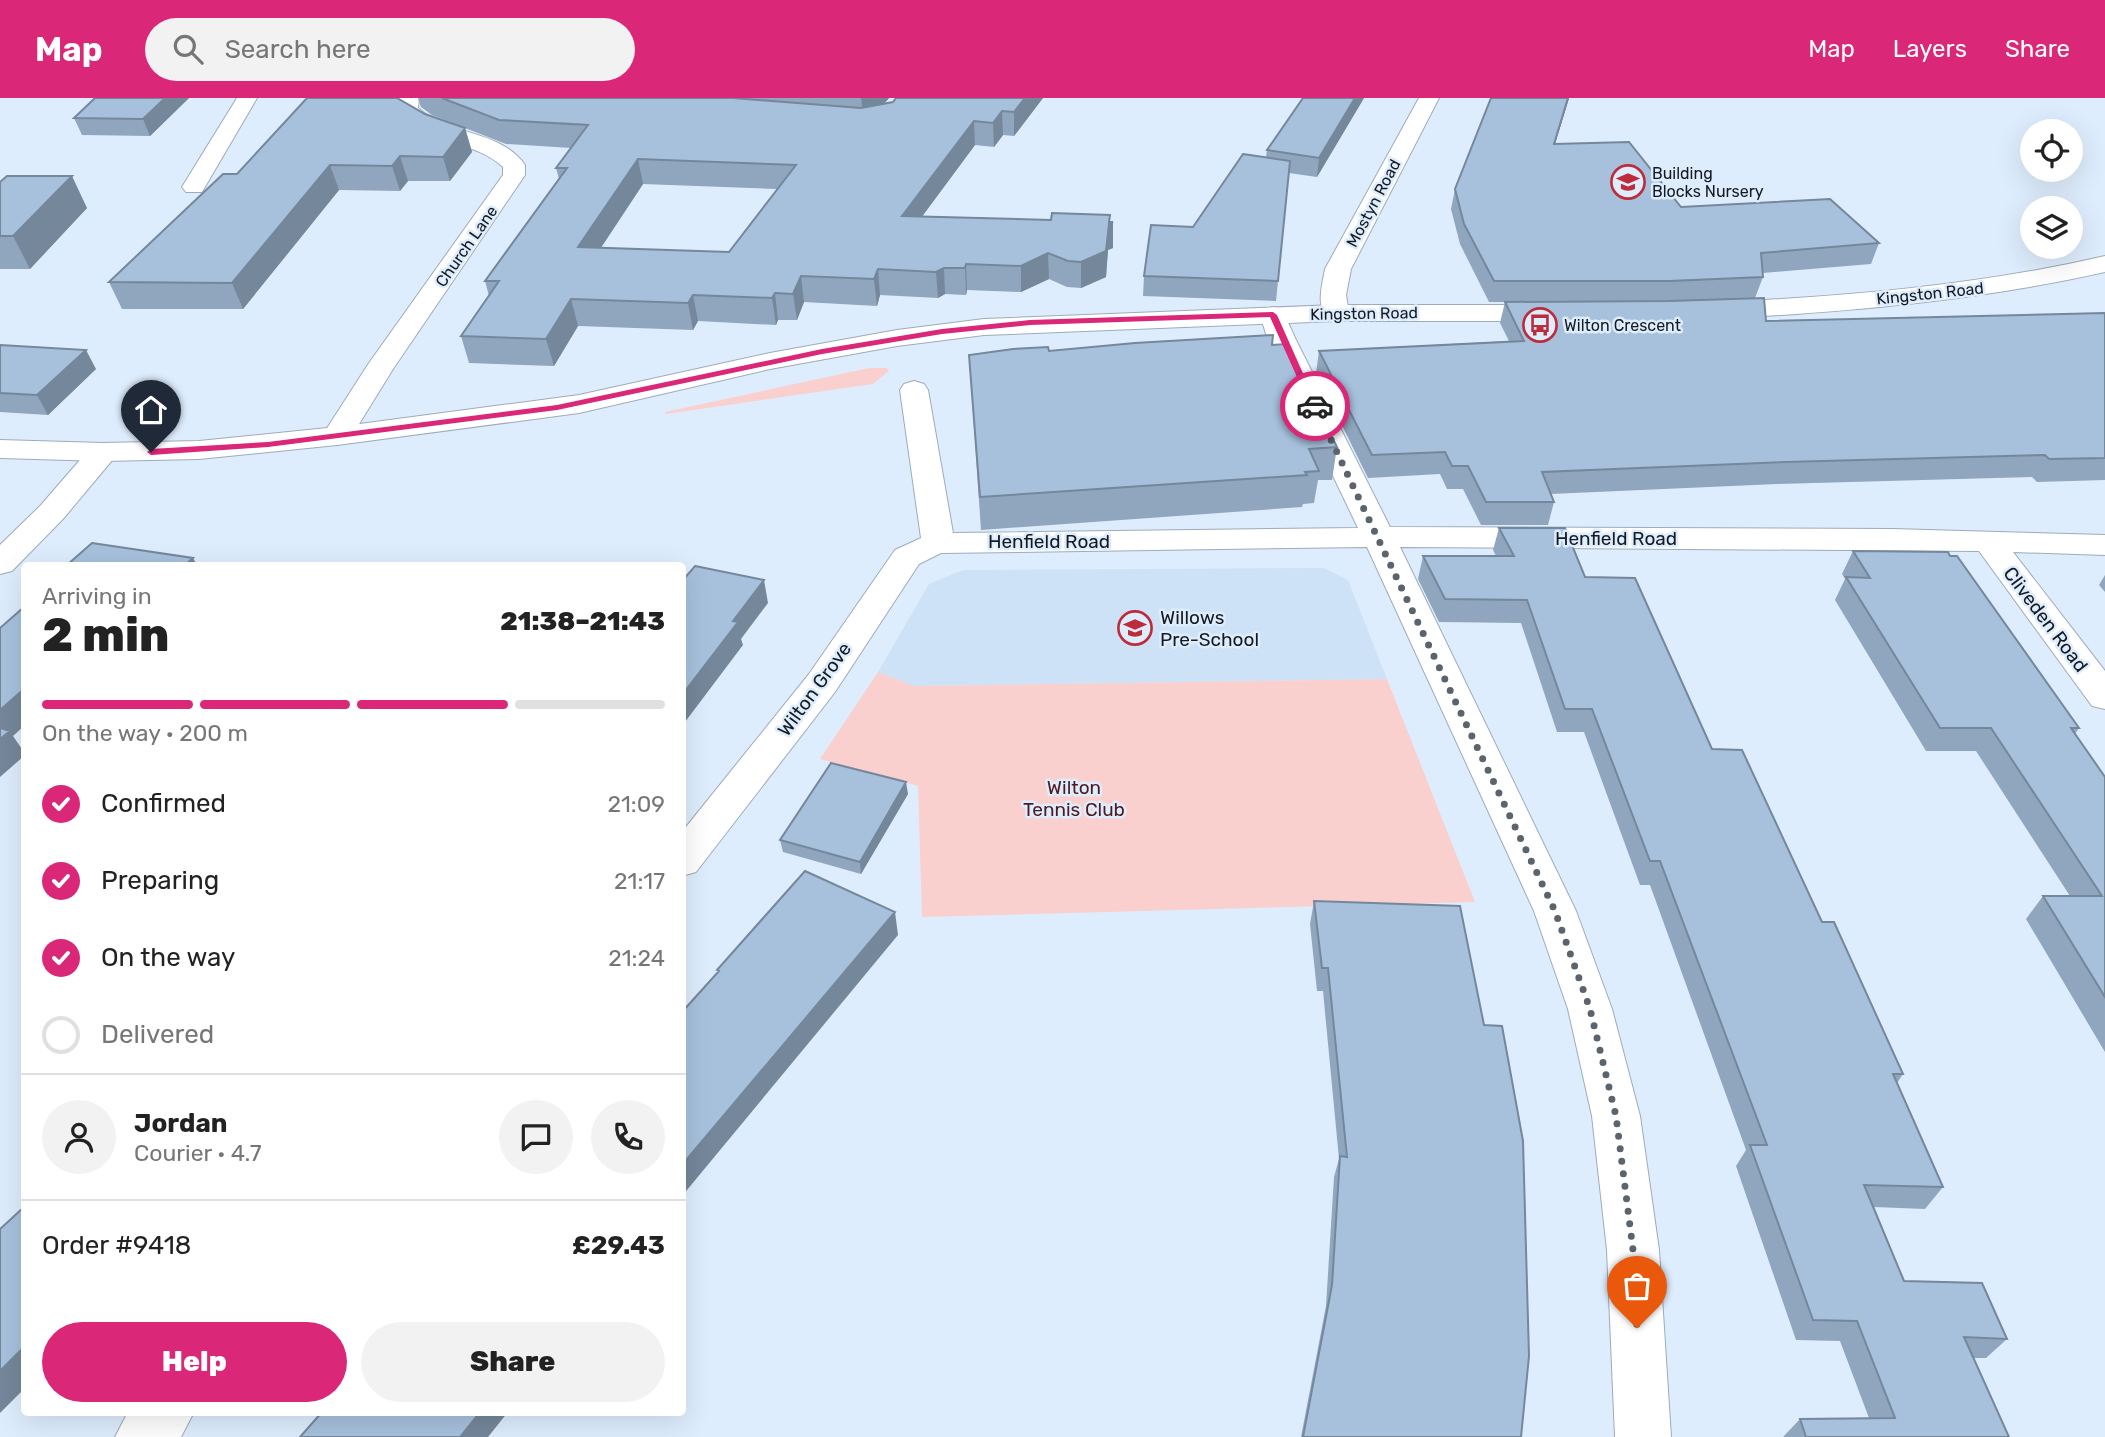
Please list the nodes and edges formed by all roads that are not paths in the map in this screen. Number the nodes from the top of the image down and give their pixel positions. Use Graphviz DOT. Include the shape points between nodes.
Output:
graph roads {
  1 [pos="247,98"];
  2 [pos="408,98"];
  3 [pos="1429,98"];
  4 [pos="194,187"];
  5 [pos="2105,264"];
  6 [pos="1686,312"];
  7 [pos="1336,313"];
  8 [pos="1581,313"];
  9 [pos="1273,315"];
  10 [pos="914,390"];
  11 [pos="337,436"];
  12 [pos="0,449"];
  13 [pos="103,452"];
  14 [pos="1379,537"];
  15 [pos="1988,541"];
  16 [pos="948,542"];
  17 [pos="2105,545"];
  18 [pos="0,564"];
  19 [pos="2105,697"];
  20 [pos="686,856"];
  21 [pos="162,1416"];
  22 [pos="142,1437"];
  23 [pos="1643,1437"];
  1 -- 4 [label="street"];
  2 -- 11 [label="street, Church Lane" via="407,109 423,124 496,150 514,166 514,175 364,389"];
  3 -- 7 [label="street, Mostyn Road" via="1338,269 1333,295"];
  5 -- 6 [label="street, Kingston Road" via="2054,277 1915,296"];
  7 -- 8 [label="street, Kingston Road"];
  7 -- 9 [label="street, Kingston Road"];
  9 -- 11 [label="street, Kingston Road" via="1030,323 942,331 770,361 579,404"];
  9 -- 14 [label="street"];
  10 -- 16 [label="street"];
  11 -- 13 [label="street, Kingston Road" via="223,448"];
  12 -- 13 [label="street, Kingston Road"];
  13 -- 18 [label="street"];
  14 -- 15 [label="street, Henfield Road"];
  14 -- 16 [label="street, Henfield Road"];
  14 -- 23 [label="street" via="1555,911 1590,1009 1616,1116 1633,1250"];
  15 -- 17 [label="street, Henfield Road"];
  15 -- 19 [label="street, Cliveden Road"];
  16 -- 20 [label="street, Wilton Grove" via="907,557 822,683"];
  21 -- 22 [label="street"];
}
